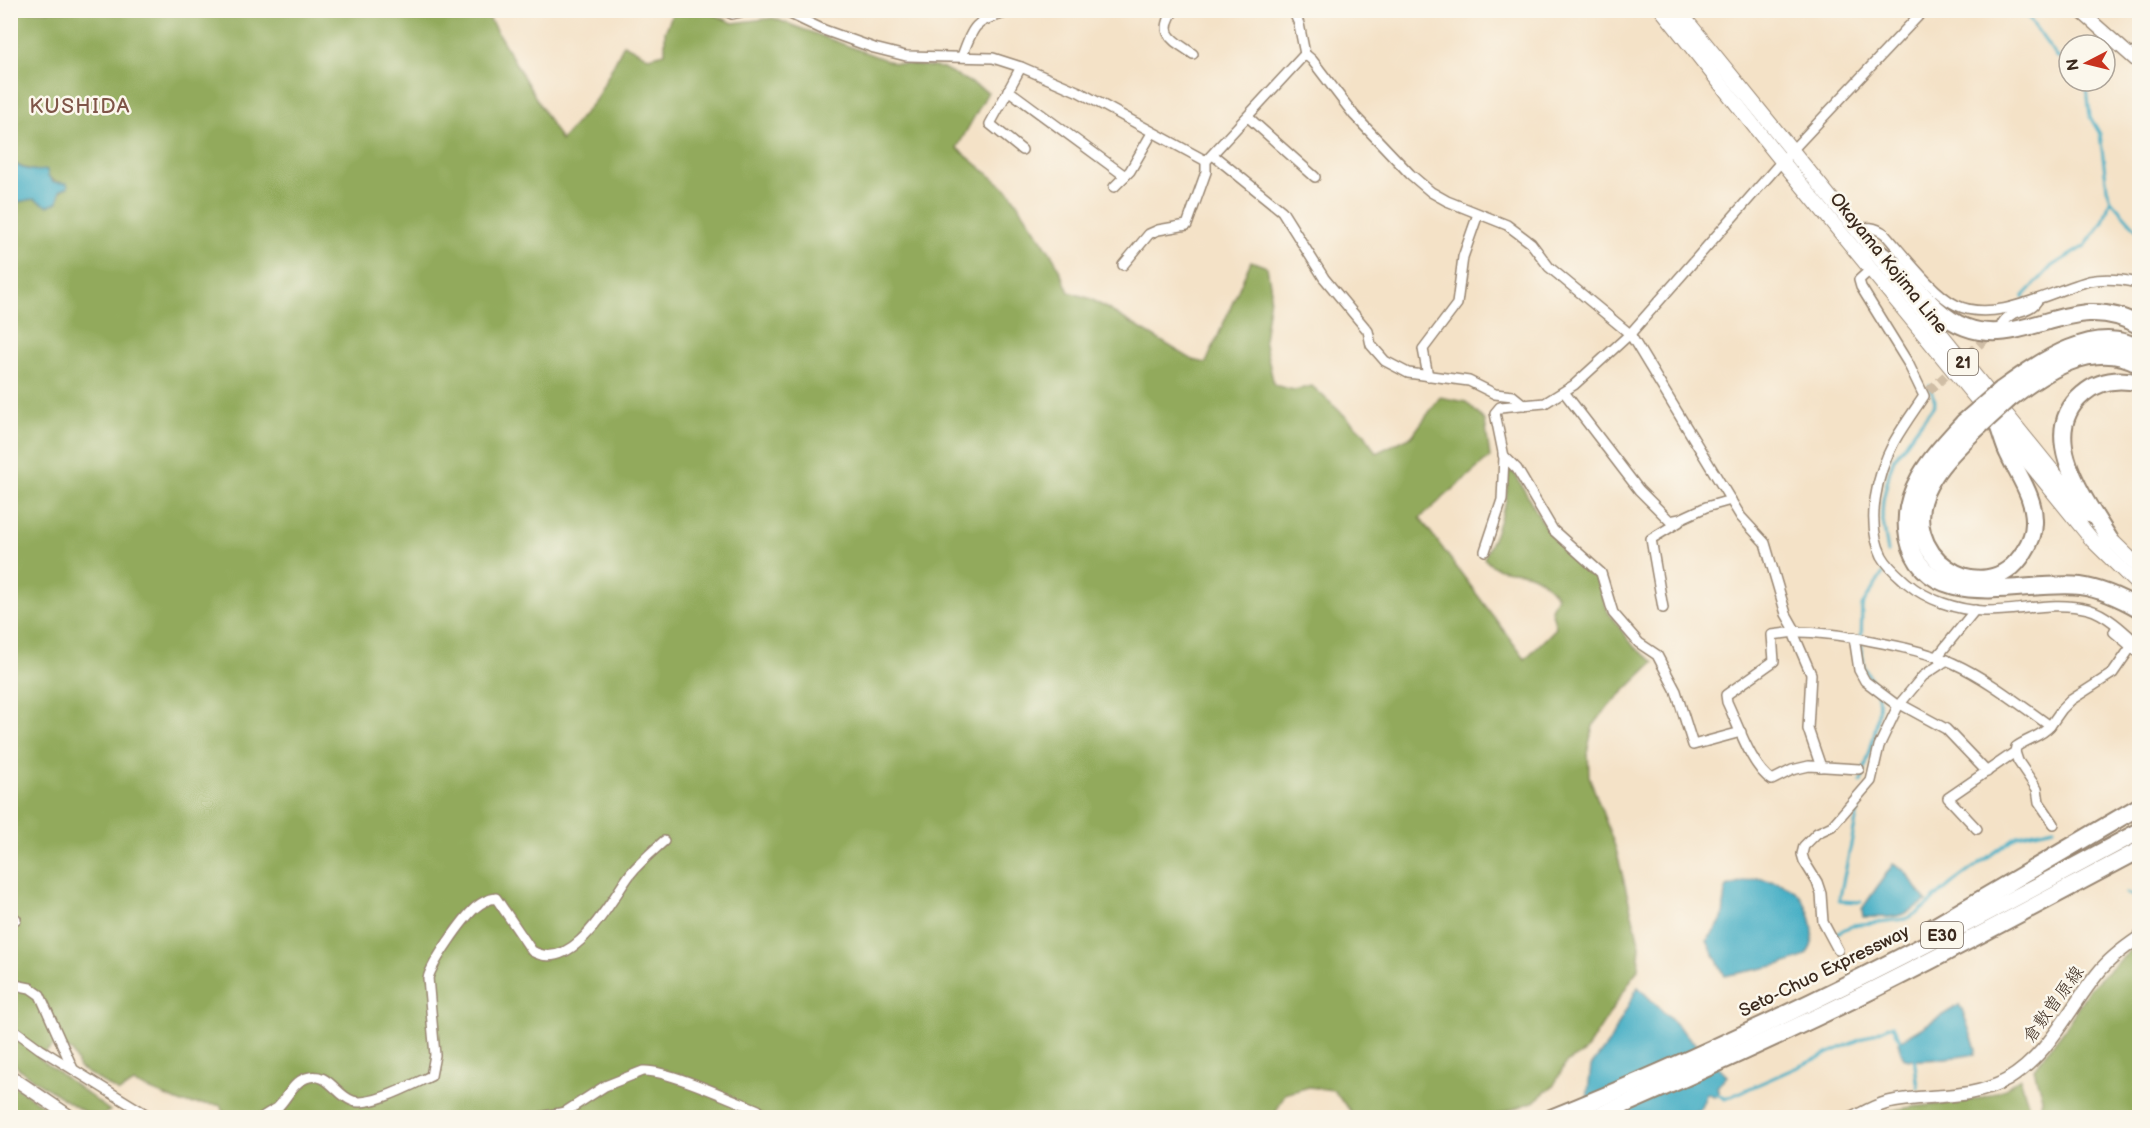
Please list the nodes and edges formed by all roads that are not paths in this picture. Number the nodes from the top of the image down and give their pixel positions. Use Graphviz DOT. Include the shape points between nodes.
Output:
graph roads {
  1 [pos="723,10"];
  2 [pos="751,10"];
  3 [pos="782,10"];
  4 [pos="1014,10"];
  5 [pos="1174,10"];
  6 [pos="1293,10"];
  7 [pos="1662,10"];
  8 [pos="1678,10"];
  9 [pos="1924,10"];
  10 [pos="2079,10"];
  11 [pos="1193,54"];
  12 [pos="1305,54"];
  13 [pos="962,57"];
  14 [pos="2139,64"];
  15 [pos="1021,67"];
  16 [pos="1008,90"];
  17 [pos="1248,117"];
  18 [pos="1152,133"];
  19 [pos="1022,150"];
  20 [pos="1792,151"];
  21 [pos="1209,158"];
  22 [pos="1782,161"];
  23 [pos="1125,176"];
  24 [pos="1315,177"];
  25 [pos="1114,186"];
  26 [pos="1478,214"];
  27 [pos="1855,228"];
  28 [pos="1870,247"];
  29 [pos="1123,265"];
  30 [pos="1871,269"];
  31 [pos="2139,284"];
  32 [pos="2038,299"];
  33 [pos="2002,324"];
  34 [pos="2139,326"];
  35 [pos="1630,334"];
  36 [pos="2139,349"];
  37 [pos="2139,364"];
  38 [pos="1428,376"];
  39 [pos="2139,383"];
  40 [pos="1564,392"];
  41 [pos="2004,395"];
  42 [pos="1524,405"];
  43 [pos="1998,425"];
  44 [pos="1968,427"];
  45 [pos="1503,455"];
  46 [pos="1731,500"];
  47 [pos="1680,519"];
  48 [pos="2110,540"];
  49 [pos="1485,551"];
  50 [pos="2139,568"];
  51 [pos="2139,587"];
  52 [pos="1663,608"];
  53 [pos="2139,609"];
  54 [pos="1975,610"];
  55 [pos="1795,631"];
  56 [pos="1855,637"];
  57 [pos="2136,642"];
  58 [pos="2139,654"];
  59 [pos="1942,659"];
  60 [pos="1899,705"];
  61 [pos="2050,726"];
  62 [pos="1742,732"];
  63 [pos="2015,752"];
  64 [pos="1821,767"];
  65 [pos="1859,769"];
  66 [pos="1987,772"];
  67 [pos="2139,806"];
  68 [pos="2054,824"];
  69 [pos="1977,830"];
  70 [pos="2139,831"];
  71 [pos="664,841"];
  72 [pos="2139,850"];
  73 [pos="2139,937"];
  74 [pos="1838,951"];
  75 [pos="10,984"];
  76 [pos="1810,1001"];
  77 [pos="10,1027"];
  78 [pos="1744,1041"];
  79 [pos="73,1069"];
  80 [pos="10,1076"];
  81 [pos="72,1118"];
  82 [pos="152,1118"];
  83 [pos="261,1118"];
  84 [pos="535,1118"];
  85 [pos="767,1118"];
  86 [pos="1551,1118"];
  87 [pos="1593,1118"];
  88 [pos="1853,1118"];
  1 -- 2 [label="street" via="732,14"];
  3 -- 13 [label="street" via="874,48 906,56"];
  4 -- 13 [label="street" via="976,24"];
  5 -- 11 [label="street" via="1167,20 1167,35"];
  6 -- 12 [label="street"];
  7 -- 22 [label="main road, Okayama Kojima Line / 21"];
  8 -- 20 [label="main road, Okayama Kojima Line / 21"];
  9 -- 20 [label="street"];
  10 -- 14 [label="street"];
  12 -- 17 [label="street"];
  12 -- 26 [label="street" via="1354,115 1410,174 1431,192"];
  13 -- 15 [label="street" via="993,58"];
  15 -- 16 [label="street"];
  15 -- 18 [label="street" via="1079,92"];
  16 -- 19 [label="street" via="990,124"];
  16 -- 23 [label="street"];
  17 -- 21 [label="street"];
  17 -- 24 [label="street"];
  18 -- 21 [label="street"];
  18 -- 23 [label="street"];
  20 -- 22 [label="street"];
  20 -- 27 [label="main road, Okayama Kojima Line / 21"];
  21 -- 29 [label="street" via="1187,225 1149,234"];
  21 -- 38 [label="street" via="1282,211 1324,278 1368,331 1371,345 1385,361 1408,373"];
  22 -- 30 [label="main road, Okayama Kojima Line / 21"];
  22 -- 35 [label="street"];
  23 -- 25 [label="street"];
  26 -- 35 [label="street" via="1507,225 1531,243 1550,267"];
  26 -- 38 [label="street" via="1463,257 1457,304 1423,350"];
  27 -- 28 [label="main road, Okayama Kojima Line / 21"];
  27 -- 32 [label="street" via="1869,227 1885,234 1942,297 1955,305 1990,311"];
  28 -- 34 [label="highway" via="1894,264 1941,313 1963,327 1979,331 2013,330 2061,316 2095,312 2124,317"];
  28 -- 48 [label="main road, Okayama Kojima Line / 21"];
  30 -- 43 [label="main road, Okayama Kojima Line / 21"];
  30 -- 54 [label="street" via="1859,280 1861,287 1926,393 1894,442 1882,471 1875,500 1879,548 1896,574 1915,590 1953,606"];
  31 -- 32 [label="street" via="2129,280 2091,281"];
  32 -- 33 [label="street" via="2029,309 2011,313"];
  35 -- 40 [label="street"];
  35 -- 46 [label="street"];
  36 -- 41 [label="highway" via="2118,341 2079,345 2037,364"];
  37 -- 41 [label="highway" via="2116,354 2081,357"];
  38 -- 42 [label="street" via="1469,381 1495,394 1513,396"];
  39 -- 48 [label="highway" via="2116,380 2088,390 2076,400 2067,416 2062,437 2067,463 2080,491"];
  40 -- 42 [label="street" via="1545,403"];
  40 -- 47 [label="street" via="1639,490 1670,521"];
  41 -- 44 [label="highway, bridge"];
  42 -- 45 [label="street" via="1500,407 1495,413"];
  43 -- 44 [label="highway" via="2033,505 2034,523 2032,539 2011,568 1981,579 1963,576 1938,562 1926,546 1921,530 1921,510 1928,486"];
  43 -- 51 [label="main road, Okayama Kojima Line / 21" via="2093,541"];
  44 -- 53 [label="highway" via="1922,472 1908,510 1912,550 1928,572 1950,585 1982,590 2078,586 2110,594"];
  45 -- 49 [label="street" via="1502,500"];
  45 -- 62 [label="street" via="1517,469 1553,530 1601,573 1614,613 1639,643 1657,655 1676,691 1693,746"];
  46 -- 47 [label="street"];
  46 -- 55 [label="street" via="1766,543 1786,614"];
  47 -- 52 [label="street" via="1651,539"];
  48 -- 50 [label="main road, Okayama Kojima Line / 21"];
  54 -- 57 [label="street" via="2069,606 2090,610"];
  54 -- 59 [label="street"];
  55 -- 56 [label="street"];
  55 -- 62 [label="street" via="1772,635 1774,661 1726,694"];
  55 -- 64 [label="street" via="1811,674 1808,729"];
  56 -- 59 [label="street"];
  56 -- 60 [label="street" via="1859,670 1866,682"];
  57 -- 58 [label="street"];
  57 -- 61 [label="street" via="2113,673 2071,700"];
  59 -- 60 [label="street"];
  59 -- 61 [label="street" via="1992,685"];
  60 -- 66 [label="street" via="1946,729"];
  60 -- 74 [label="street" via="1879,746 1871,781 1832,826 1804,846 1802,854 1817,882 1824,922"];
  61 -- 63 [label="street" via="2045,733 2026,739"];
  62 -- 64 [label="street" via="1763,775 1773,780 1802,767"];
  63 -- 66 [label="street"];
  63 -- 68 [label="street"];
  64 -- 65 [label="street"];
  66 -- 69 [label="street" via="1948,798"];
  67 -- 76 [label="highway"];
  70 -- 76 [label="highway, Seto-Chuo Expressway / E30"];
  71 -- 83 [label="street" via="631,873 585,937 560,954 541,956 532,951 496,898 474,909 430,968 435,1055 431,1076 366,1102 352,1101 318,1077 306,1078 278,1107"];
  72 -- 78 [label="highway, Seto-Chuo Expressway / E30" via="1818,1017"];
  73 -- 88 [label="street, 倉敷曽原線" via="2100,970 2050,1042 2008,1079 1971,1094 1884,1103"];
  75 -- 79 [label="street" via="30,988 40,995"];
  76 -- 78 [label="highway, Seto-Chuo Expressway / E30"];
  77 -- 79 [label="street"];
  78 -- 86 [label="highway, Seto-Chuo Expressway / E30"];
  78 -- 87 [label="highway, Seto-Chuo Expressway / E30" via="1681,1080"];
  79 -- 82 [label="street"];
  80 -- 81 [label="street"];
  84 -- 85 [label="street" via="565,1112 605,1086 649,1070 758,1110"];
}
